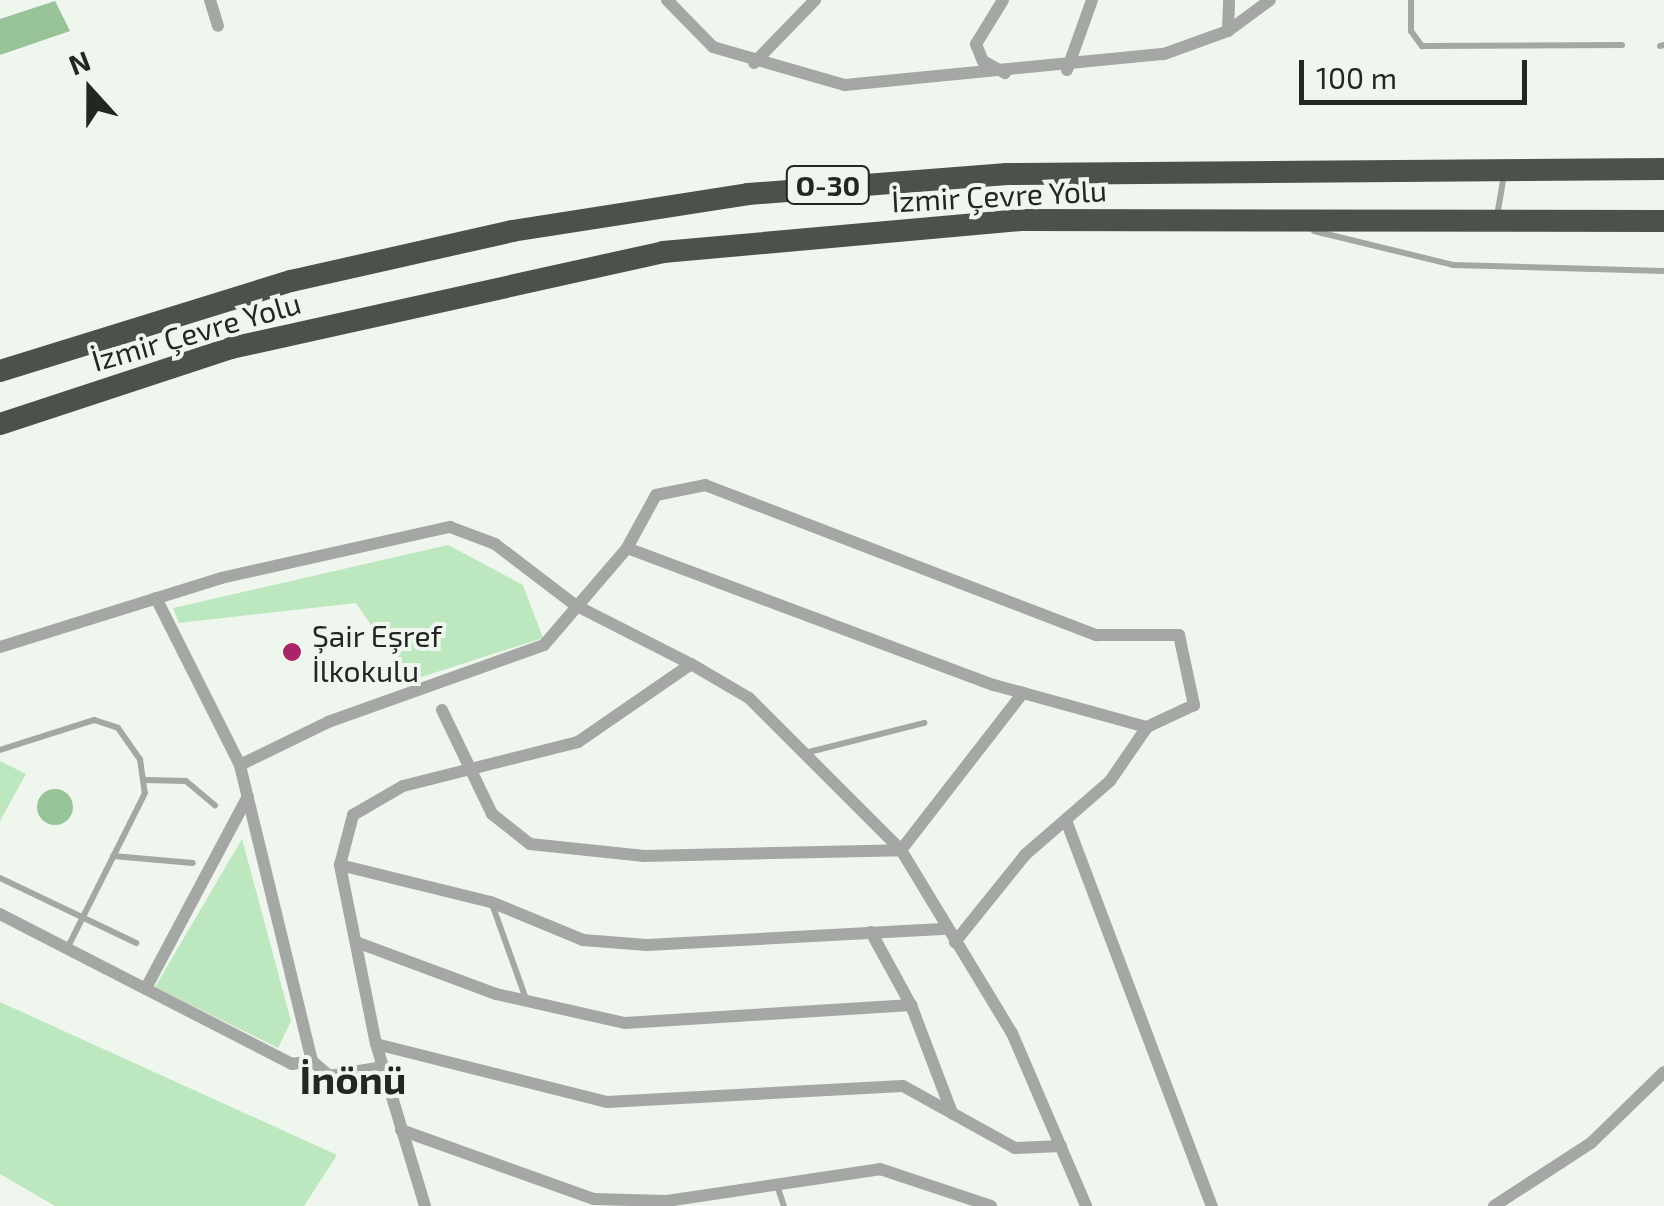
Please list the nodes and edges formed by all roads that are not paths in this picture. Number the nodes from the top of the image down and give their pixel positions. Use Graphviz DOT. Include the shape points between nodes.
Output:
graph roads {
  1 [pos="210,0"];
  2 [pos="667,0"];
  3 [pos="815,0"];
  4 [pos="1002,0"];
  5 [pos="1092,0"];
  6 [pos="1229,0"];
  7 [pos="1270,0"];
  8 [pos="1411,0"];
  9 [pos="218,26"];
  10 [pos="1228,31"];
  11 [pos="1622,45"];
  12 [pos="754,63"];
  13 [pos="1067,70"];
  14 [pos="1007,74"];
  15 [pos="1504,168"];
  16 [pos="1664,169"];
  17 [pos="1224,218"];
  18 [pos="1496,220"];
  19 [pos="1664,221"];
  20 [pos="1664,272"];
  21 [pos="0,371"];
  22 [pos="0,424"];
  23 [pos="626,548"];
  24 [pos="156,598"];
  25 [pos="574,605"];
  26 [pos="0,647"];
  27 [pos="690,664"];
  28 [pos="1022,693"];
  29 [pos="442,710"];
  30 [pos="924,724"];
  31 [pos="1146,728"];
  32 [pos="0,750"];
  33 [pos="809,752"];
  34 [pos="240,765"];
  35 [pos="469,767"];
  36 [pos="145,780"];
  37 [pos="248,796"];
  38 [pos="215,805"];
  39 [pos="1067,823"];
  40 [pos="901,850"];
  41 [pos="114,856"];
  42 [pos="193,863"];
  43 [pos="340,865"];
  44 [pos="0,878"];
  45 [pos="492,902"];
  46 [pos="0,914"];
  47 [pos="83,917"];
  48 [pos="947,929"];
  49 [pos="872,932"];
  50 [pos="356,942"];
  51 [pos="955,942"];
  52 [pos="136,943"];
  53 [pos="67,948"];
  54 [pos="146,988"];
  55 [pos="526,1000"];
  56 [pos="912,1005"];
  57 [pos="376,1044"];
  58 [pos="312,1061"];
  59 [pos="382,1067"];
  60 [pos="1664,1072"];
  61 [pos="952,1113"];
  62 [pos="401,1130"];
  63 [pos="1061,1146"];
  64 [pos="776,1185"];
  65 [pos="426,1206"];
  66 [pos="784,1206"];
  67 [pos="991,1206"];
  68 [pos="1086,1206"];
  69 [pos="1212,1206"];
  70 [pos="1494,1206"];
  1 -- 9 [label="street"];
  2 -- 12 [label="street" via="712,48"];
  3 -- 12 [label="street"];
  4 -- 14 [label="street" via="976,44 983,62"];
  5 -- 13 [label="street"];
  6 -- 10 [label="street"];
  7 -- 10 [label="street"];
  8 -- 11 [label="lane" via="1411,31 1422,46"];
  10 -- 13 [label="street"];
  12 -- 14 [label="street" via="845,85"];
  13 -- 14 [label="street"];
  15 -- 16 [label="highway, İzmir Çevre Yolu / O-30"];
  15 -- 18 [label="lane"];
  15 -- 21 [label="highway, İzmir Çevre Yolu / O-30" via="1007,174 748,194 512,231 290,281"];
  17 -- 18 [label="highway, İzmir Çevre Yolu / O-30"];
  17 -- 20 [label="lane" via="1366,238 1453,264"];
  17 -- 22 [label="highway, İzmir Çevre Yolu / O-30" via="1019,220 663,252 250,343"];
  18 -- 19 [label="highway, İzmir Çevre Yolu / O-30"];
  23 -- 25 [label="street"];
  23 -- 28 [label="street"];
  23 -- 31 [label="street" via="656,495 704,485 1096,635 1171,630 1197,696"];
  24 -- 25 [label="street" via="450,526 495,544"];
  24 -- 26 [label="street"];
  24 -- 34 [label="street"];
  25 -- 27 [label="street"];
  25 -- 34 [label="street" via="544,645 328,722"];
  27 -- 33 [label="street" via="749,698"];
  27 -- 35 [label="street" via="578,742"];
  28 -- 31 [label="street"];
  28 -- 40 [label="street"];
  29 -- 35 [label="street"];
  30 -- 33 [label="lane"];
  31 -- 39 [label="street"];
  32 -- 36 [label="lane" via="102,721 130,740"];
  33 -- 40 [label="street"];
  34 -- 37 [label="street"];
  35 -- 40 [label="street" via="492,814 530,844 644,856"];
  35 -- 43 [label="street" via="402,786 353,815"];
  36 -- 38 [label="lane" via="186,781"];
  36 -- 41 [label="lane"];
  37 -- 54 [label="street"];
  37 -- 58 [label="street"];
  39 -- 51 [label="street" via="1025,855"];
  39 -- 69 [label="street"];
  40 -- 48 [label="street"];
  41 -- 42 [label="lane"];
  41 -- 47 [label="lane"];
  43 -- 45 [label="street"];
  43 -- 50 [label="street"];
  44 -- 47 [label="lane"];
  45 -- 49 [label="street" via="583,940 631,944"];
  45 -- 55 [label="lane"];
  46 -- 53 [label="street"];
  47 -- 52 [label="lane"];
  47 -- 53 [label="lane"];
  48 -- 49 [label="street"];
  48 -- 51 [label="street"];
  49 -- 56 [label="street"];
  50 -- 55 [label="street"];
  50 -- 57 [label="street"];
  51 -- 63 [label="street" via="1012,1033"];
  53 -- 54 [label="street"];
  54 -- 58 [label="street" via="292,1064"];
  55 -- 56 [label="street" via="624,1023"];
  56 -- 61 [label="street"];
  57 -- 59 [label="street"];
  57 -- 61 [label="street" via="607,1102 902,1086"];
  58 -- 59 [label="street" via="330,1076"];
  59 -- 62 [label="street"];
  60 -- 70 [label="street" via="1591,1143"];
  61 -- 63 [label="street" via="1016,1148"];
  62 -- 64 [label="street" via="594,1199 667,1201"];
  62 -- 65 [label="street"];
  63 -- 68 [label="street"];
  64 -- 66 [label="lane"];
  64 -- 67 [label="street" via="880,1169"];
}
